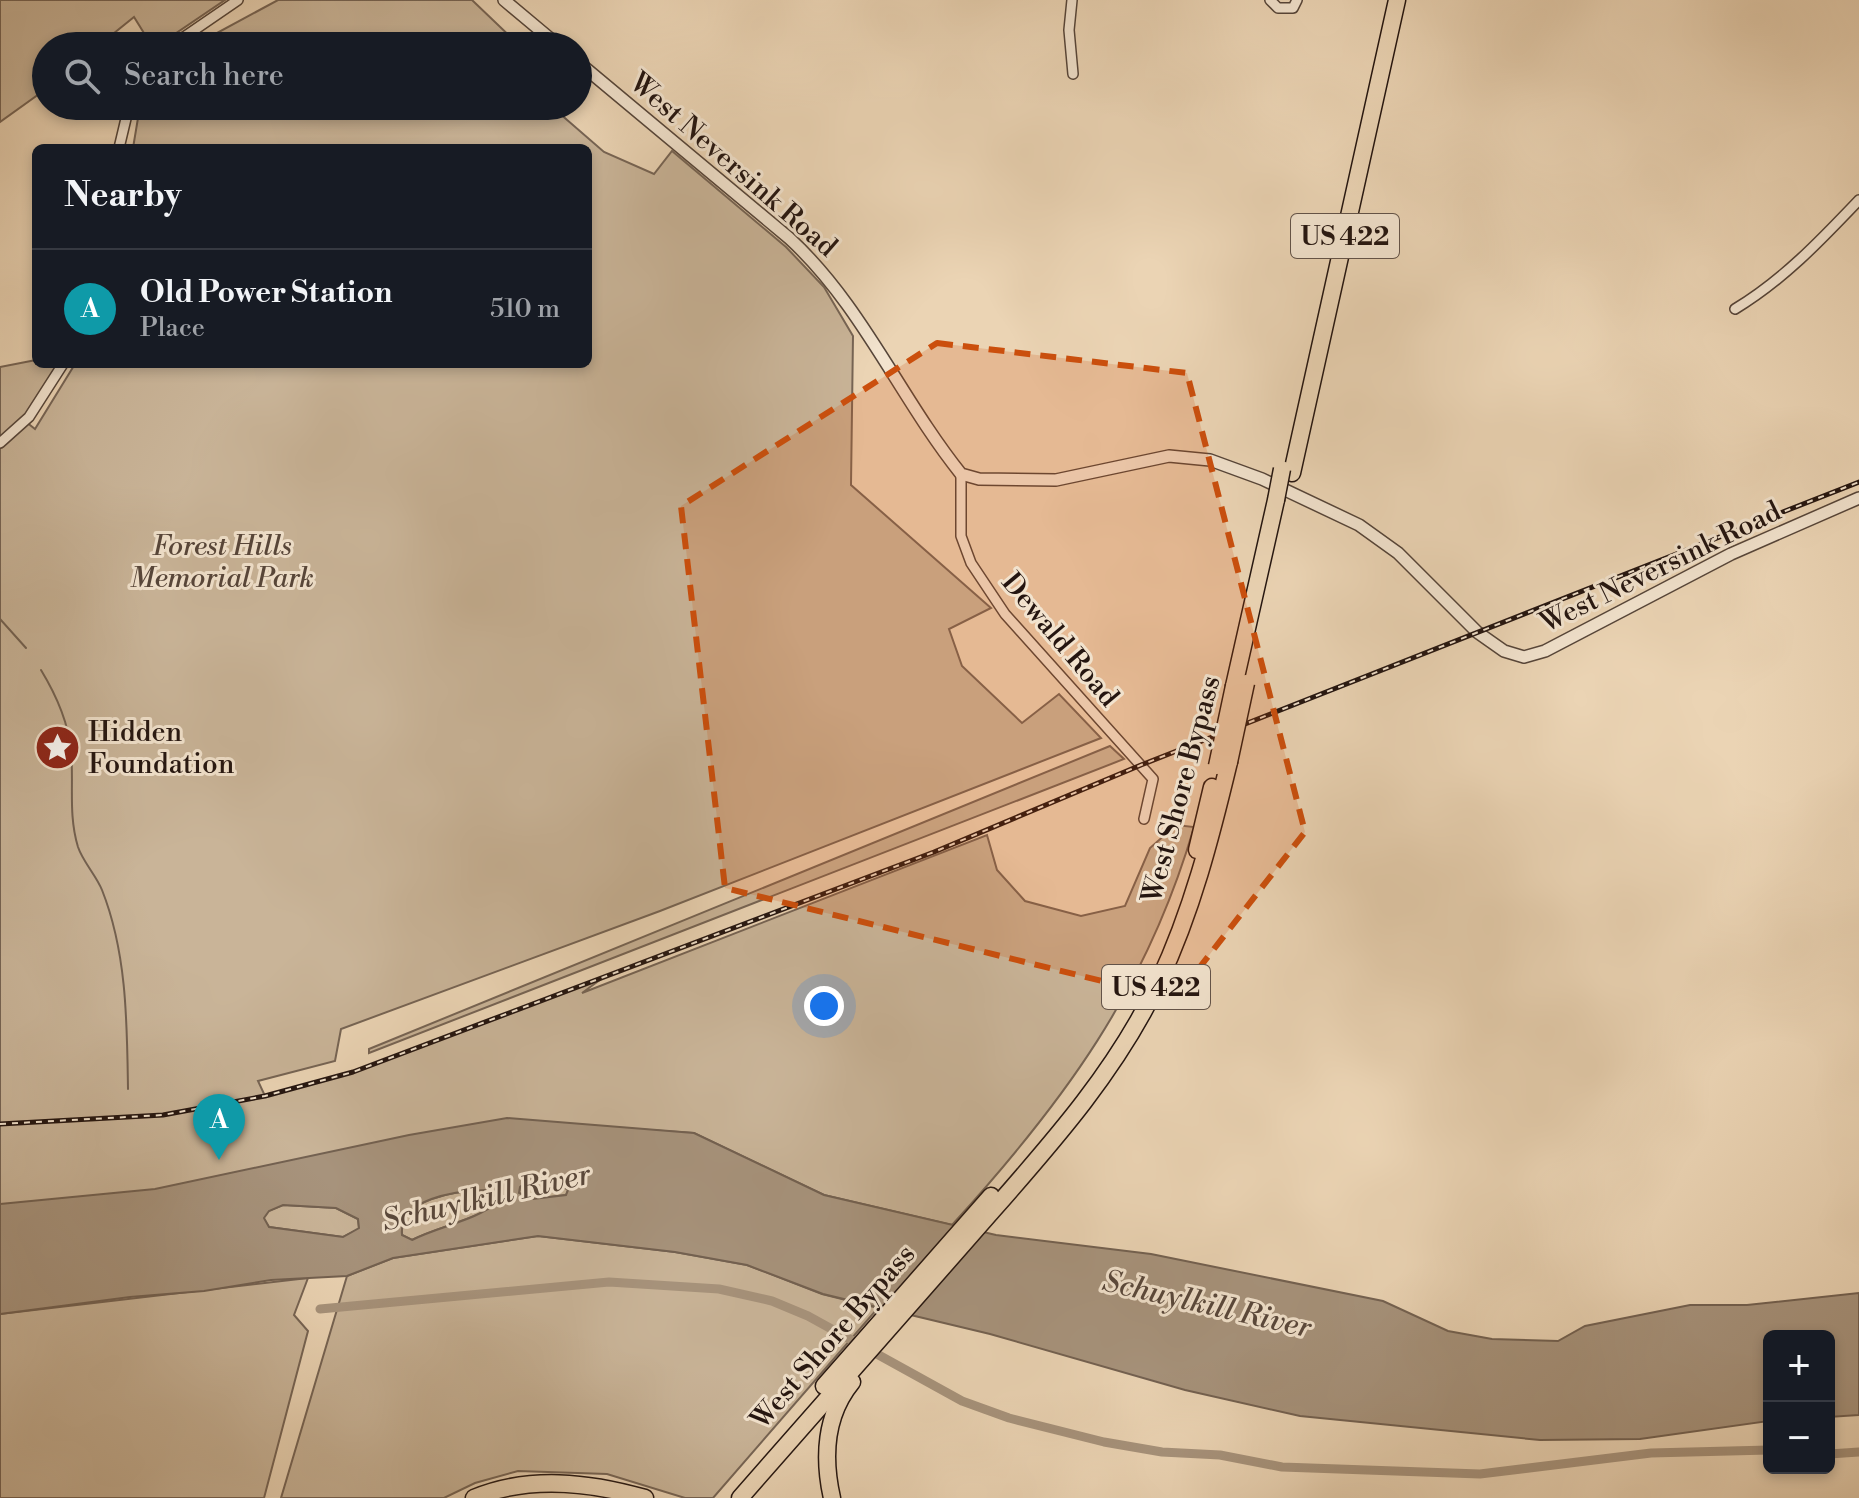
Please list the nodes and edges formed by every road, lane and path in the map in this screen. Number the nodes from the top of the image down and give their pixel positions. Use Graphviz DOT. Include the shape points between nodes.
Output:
graph roads {
  1 [pos="238,0"];
  2 [pos="504,0"];
  3 [pos="1072,0"];
  4 [pos="1270,0"];
  5 [pos="1297,0"];
  6 [pos="1386,0"];
  7 [pos="1397,0"];
  8 [pos="191,32"];
  9 [pos="542,32"];
  10 [pos="592,74"];
  11 [pos="1073,74"];
  12 [pos="126,120"];
  13 [pos="120,144"];
  14 [pos="1859,200"];
  15 [pos="1735,309"];
  16 [pos="60,368"];
  17 [pos="0,443"];
  18 [pos="1287,471"];
  19 [pos="961,474"];
  20 [pos="1859,498"];
  21 [pos="1144,819"];
  22 [pos="1014,1178"];
  23 [pos="860,1358"];
  24 [pos="474,1498"];
  25 [pos="495,1498"];
  26 [pos="619,1498"];
  27 [pos="645,1498"];
  28 [pos="726,1498"];
  29 [pos="740,1498"];
  30 [pos="832,1498"];
  1 -- 8 [label="street"];
  2 -- 9 [label="street"];
  3 -- 11 [label="street"];
  4 -- 5 [label="street" via="1278,8 1293,8"];
  6 -- 18 [label="highway, West Shore Bypass / US 422"];
  7 -- 18 [label="highway, West Shore Bypass / US 422"];
  10 -- 19 [label="street, West Neversink Road" via="820,268"];
  12 -- 13 [label="street"];
  14 -- 15 [label="street" via="1769,289"];
  16 -- 17 [label="street" via="29,417"];
  18 -- 22 [label="highway, West Shore Bypass / US 422, bridge" via="1223,764 1184,891 1139,996 1081,1088"];
  19 -- 20 [label="street, West Neversink Road" via="1056,480 1169,456 1210,460 1359,525 1398,553 1477,632 1504,651 1524,657 1731,554"];
  19 -- 21 [label="street, Dewald Road" via="965,554 1005,614 1153,779"];
  22 -- 23 [label="highway, West Shore Bypass / US 422"];
  22 -- 23 [label="highway, West Shore Bypass / US 422"];
  23 -- 28 [label="highway, West Shore Bypass / US 422"];
  23 -- 29 [label="highway, West Shore Bypass / US 422"];
  23 -- 30 [label="highway" via="829,1431 826,1464"];
  24 -- 27 [label="highway" via="548,1483"];
  25 -- 26 [label="highway" via="548,1490"];
}
